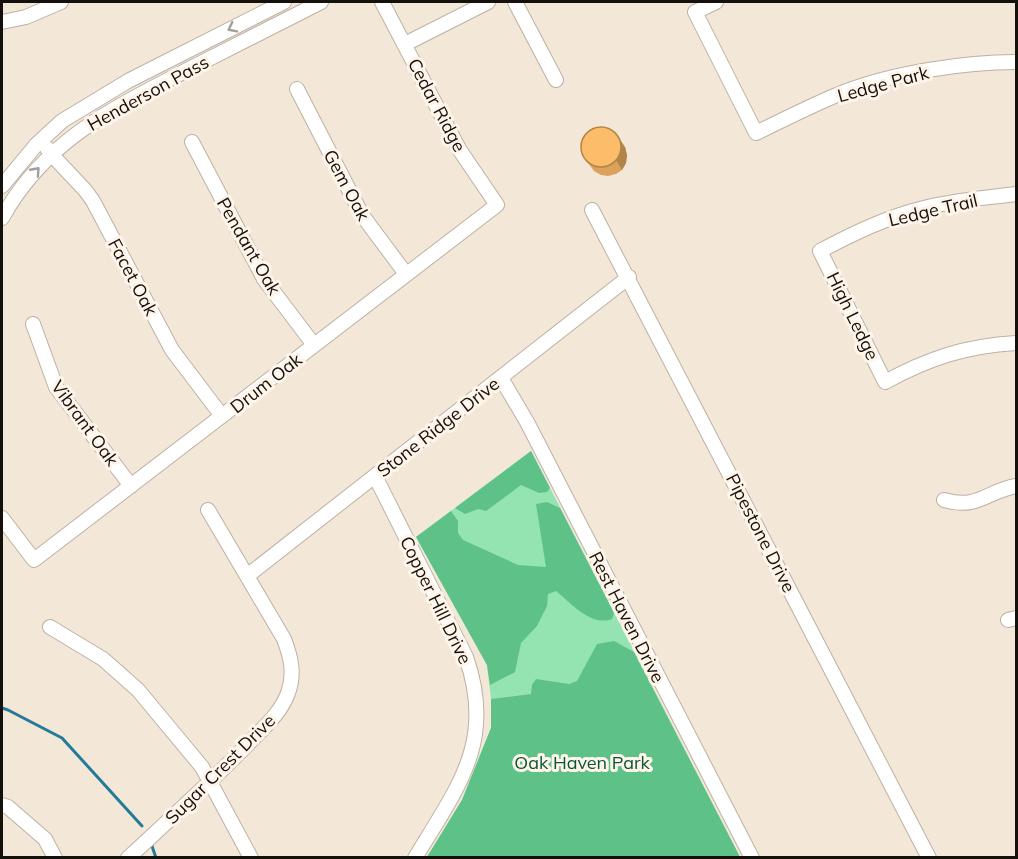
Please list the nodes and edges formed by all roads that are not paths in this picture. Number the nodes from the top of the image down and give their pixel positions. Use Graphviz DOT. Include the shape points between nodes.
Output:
graph roads {
  1 [pos="61,2"];
  2 [pos="284,2"];
  3 [pos="321,2"];
  4 [pos="382,2"];
  5 [pos="488,2"];
  6 [pos="515,2"];
  7 [pos="716,2"];
  8 [pos="298,7"];
  9 [pos="2,22"];
  10 [pos="405,44"];
  11 [pos="1017,62"];
  12 [pos="556,80"];
  13 [pos="297,89"];
  14 [pos="42,140"];
  15 [pos="192,142"];
  16 [pos="51,154"];
  17 [pos="2,186"];
  18 [pos="1017,194"];
  19 [pos="497,205"];
  20 [pos="592,210"];
  21 [pos="2,218"];
  22 [pos="820,250"];
  23 [pos="406,274"];
  24 [pos="628,277"];
  25 [pos="33,324"];
  26 [pos="1017,343"];
  27 [pos="314,345"];
  28 [pos="501,378"];
  29 [pos="222,416"];
  30 [pos="375,476"];
  31 [pos="131,486"];
  32 [pos="1017,486"];
  33 [pos="944,501"];
  34 [pos="208,510"];
  35 [pos="2,518"];
  36 [pos="247,576"];
  37 [pos="50,627"];
  38 [pos="211,782"];
  39 [pos="2,805"];
  40 [pos="56,858"];
  41 [pos="128,858"];
  42 [pos="251,858"];
  43 [pos="415,858"];
  44 [pos="752,858"];
  45 [pos="929,858"];
  1 -- 9 [label="street" via="33,15"];
  2 -- 14 [label="street, Henderson Pass, one-way" via="128,81 62,121"];
  3 -- 8 [label="street, Henderson Pass"];
  4 -- 10 [label="street, Cedar Ridge"];
  5 -- 10 [label="street"];
  6 -- 12 [label="street"];
  7 -- 11 [label="street, Ledge Park" via="695,12 756,133 847,91 902,76"];
  8 -- 16 [label="street, Henderson Pass" via="136,96 72,135"];
  10 -- 19 [label="street, Cedar Ridge" via="459,149"];
  13 -- 23 [label="street, Gem Oak" via="362,215"];
  14 -- 16 [label="street, Facet Oak"];
  14 -- 17 [label="street, Henderson Pass"];
  15 -- 27 [label="street, Pendant Oak" via="264,279"];
  21 -- 16 [label="street, Henderson Pass, one-way" via="24,184"];
  16 -- 29 [label="street, Facet Oak" via="86,190 172,350"];
  18 -- 22 [label="street, Ledge Trail" via="924,208 887,219"];
  19 -- 23 [label="street, Drum Oak"];
  20 -- 24 [label="street, Pipestone Drive"];
  22 -- 26 [label="street, High Ledge" via="885,382 941,356"];
  23 -- 27 [label="street, Drum Oak"];
  24 -- 28 [label="street, Stone Ridge Drive"];
  24 -- 45 [label="street, Pipestone Drive"];
  25 -- 31 [label="street, Vibrant Oak" via="56,387"];
  27 -- 29 [label="street, Drum Oak"];
  28 -- 30 [label="street, Stone Ridge Drive"];
  28 -- 44 [label="street, Rest Haven Drive"];
  29 -- 31 [label="street, Drum Oak"];
  30 -- 36 [label="street, Stone Ridge Drive"];
  30 -- 43 [label="street, Copper Hill Drive" via="466,657 477,703 476,734 468,764"];
  31 -- 35 [label="street, Drum Oak" via="34,560"];
  32 -- 33 [label="street" via="974,503"];
  34 -- 36 [label="street, Sugar Crest Drive"];
  36 -- 38 [label="street, Sugar Crest Drive" via="290,652 292,680 273,717"];
  37 -- 38 [label="street" via="121,674 194,756"];
  38 -- 41 [label="street, Sugar Crest Drive"];
  38 -- 42 [label="street"];
  39 -- 40 [label="street" via="45,839"];
}
